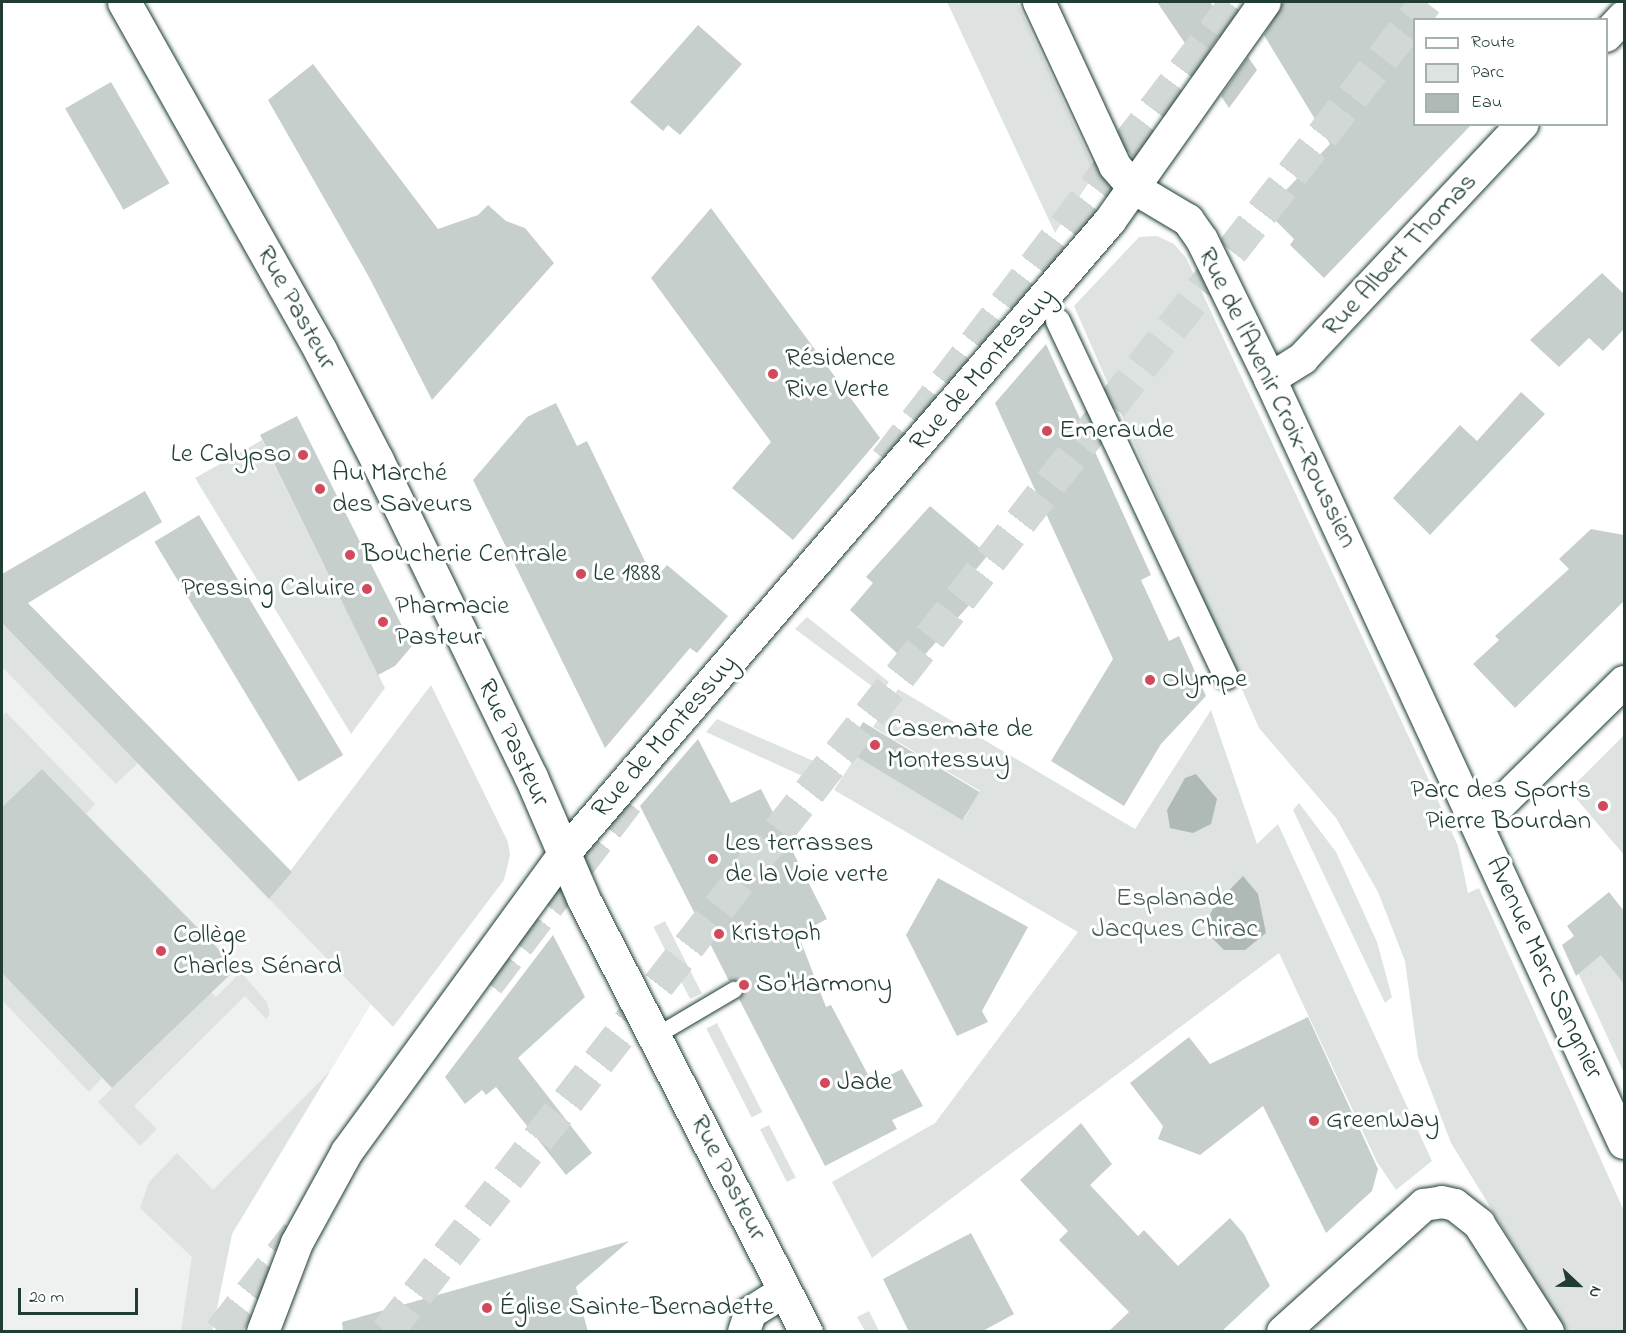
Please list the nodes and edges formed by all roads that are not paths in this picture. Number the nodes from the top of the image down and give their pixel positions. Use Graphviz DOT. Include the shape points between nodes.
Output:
graph roads {
  1 [pos="124,2"];
  2 [pos="1039,2"];
  3 [pos="1265,2"];
  4 [pos="1624,17"];
  5 [pos="1608,34"];
  6 [pos="1521,126"];
  7 [pos="1134,188"];
  8 [pos="1058,321"];
  9 [pos="1270,379"];
  10 [pos="1226,677"];
  11 [pos="1624,682"];
  12 [pos="1478,826"];
  13 [pos="564,854"];
  14 [pos="734,990"];
  15 [pos="656,1036"];
  16 [pos="1624,1143"];
  17 [pos="785,1291"];
  18 [pos="263,1332"];
  19 [pos="744,1332"];
  20 [pos="806,1332"];
  21 [pos="1283,1332"];
  22 [pos="1548,1332"];
  1 -- 13 [label="street, Rue Pasteur" via="325,360 515,743"];
  2 -- 7 [label="street, Rue de l'Avenir Croix-Roussien" via="1115,166"];
  3 -- 7 [label="street, Rue de Montessuy"];
  4 -- 5 [label="street"];
  6 -- 9 [label="street, Rue Albert Thomas" via="1303,358"];
  7 -- 9 [label="street, Rue de l'Avenir Croix-Roussien" via="1188,220"];
  7 -- 13 [label="street, Rue de Montessuy" via="1063,278"];
  8 -- 10 [label="street"];
  9 -- 12 [label="street, Rue de l'Avenir Croix-Roussien"];
  11 -- 12 [label="street"];
  12 -- 16 [label="street, Avenue Marc Sangnier"];
  13 -- 15 [label="street, Rue Pasteur"];
  13 -- 18 [label="street, Rue de Montessuy" via="347,1152 297,1243"];
  14 -- 15 [label="lane"];
  15 -- 17 [label="street, Rue Pasteur"];
  17 -- 19 [label="street" via="750,1313"];
  17 -- 20 [label="street, Rue Pasteur"];
  21 -- 22 [label="street" via="1425,1205 1442,1202 1455,1205 1479,1224"];
}
